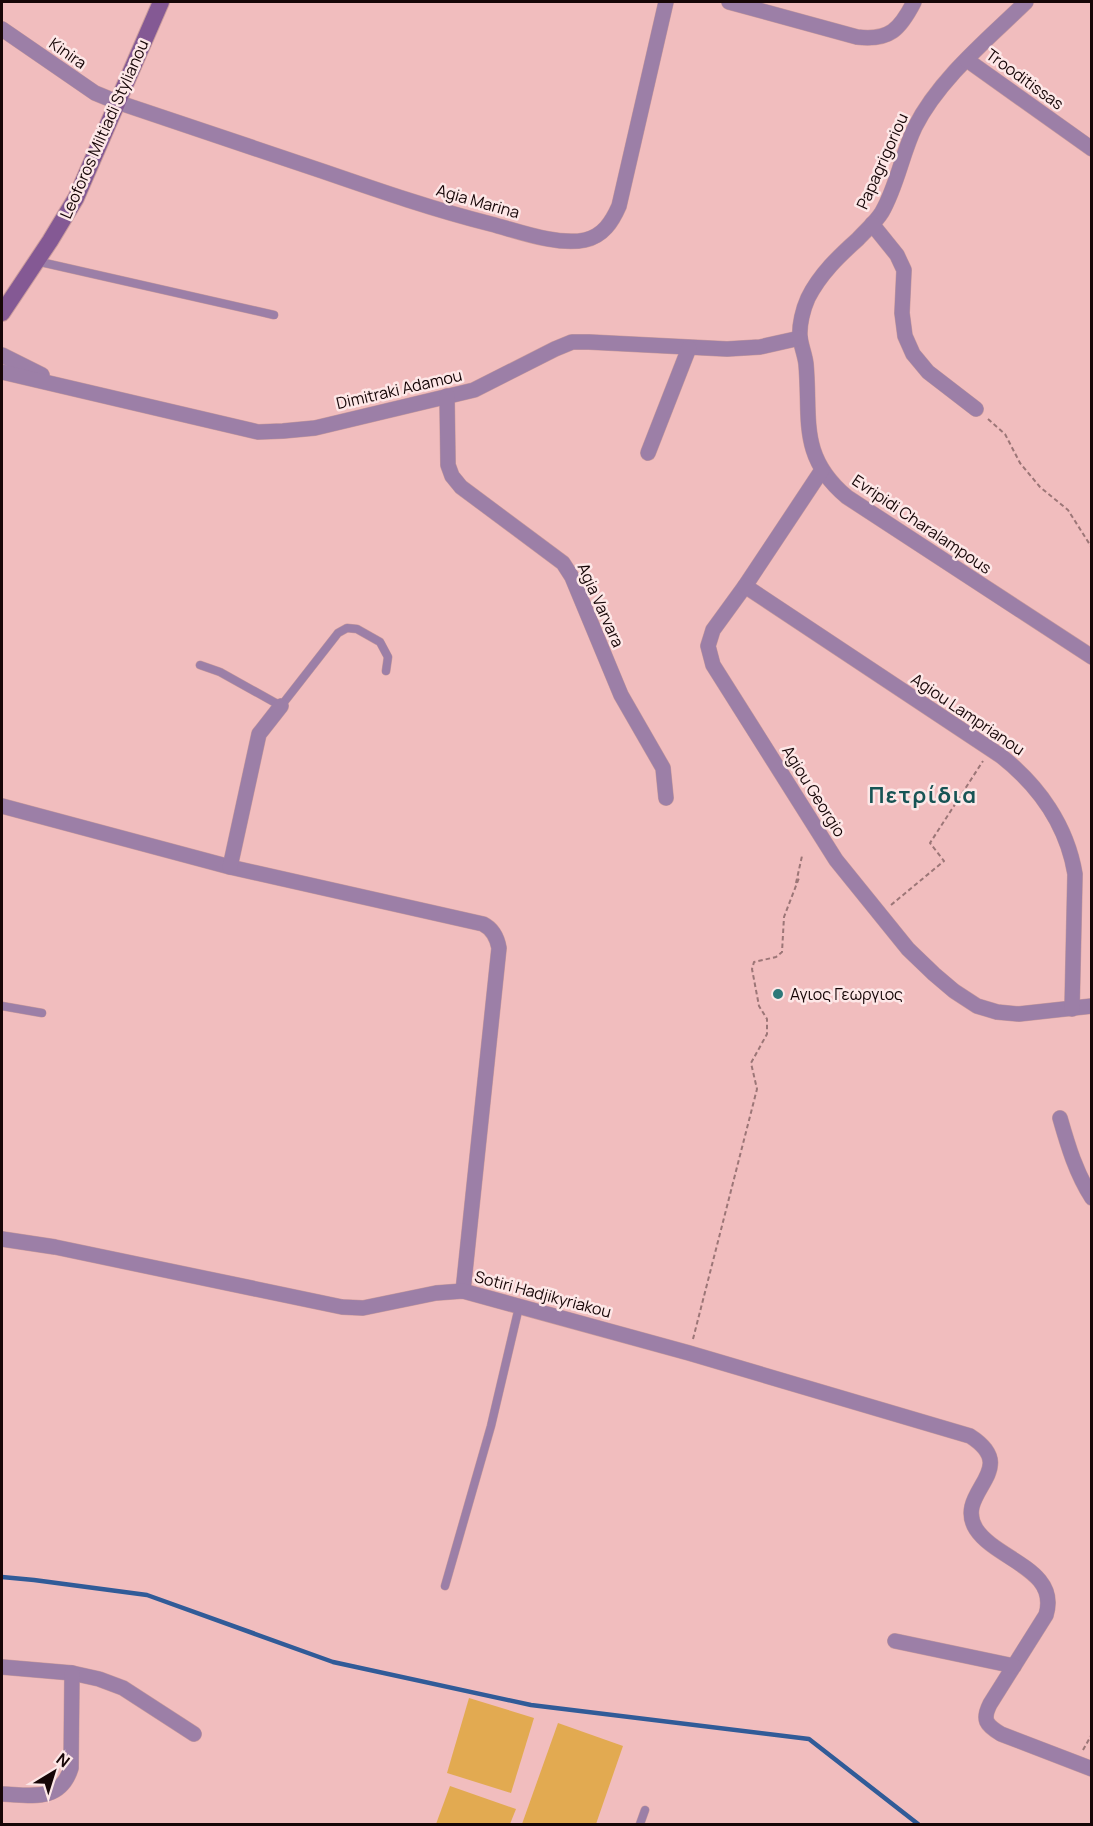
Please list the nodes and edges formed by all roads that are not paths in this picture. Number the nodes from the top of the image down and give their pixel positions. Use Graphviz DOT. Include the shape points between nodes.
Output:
graph roads {
  1 [pos="161,2"];
  2 [pos="666,2"];
  3 [pos="729,2"];
  4 [pos="914,2"];
  5 [pos="1026,2"];
  6 [pos="2,29"];
  7 [pos="967,60"];
  8 [pos="117,102"];
  9 [pos="1092,149"];
  10 [pos="872,224"];
  11 [pos="34,263"];
  12 [pos="2,304"];
  13 [pos="2,313"];
  14 [pos="274,315"];
  15 [pos="800,338"];
  16 [pos="688,348"];
  17 [pos="2,355"];
  18 [pos="2,372"];
  19 [pos="66,387"];
  20 [pos="447,396"];
  21 [pos="976,409"];
  22 [pos="648,453"];
  23 [pos="822,470"];
  24 [pos="745,586"];
  25 [pos="1092,657"];
  26 [pos="200,665"];
  27 [pos="386,671"];
  28 [pos="281,706"];
  29 [pos="666,798"];
  30 [pos="2,806"];
  31 [pos="230,867"];
  32 [pos="2,1006"];
  33 [pos="1092,1006"];
  34 [pos="1072,1009"];
  35 [pos="42,1013"];
  36 [pos="1060,1118"];
  37 [pos="1092,1198"];
  38 [pos="2,1239"];
  39 [pos="463,1291"];
  40 [pos="519,1307"];
  41 [pos="445,1586"];
  42 [pos="895,1641"];
  43 [pos="1014,1666"];
  44 [pos="2,1667"];
  45 [pos="72,1673"];
  46 [pos="194,1734"];
  47 [pos="1092,1769"];
  48 [pos="2,1794"];
  49 [pos="645,1810"];
  50 [pos="640,1824"];
  1 -- 8 [label="main road, Leoforos Miltiadi Stylianou"];
  2 -- 8 [label="street, Agia Marina" via="619,206 609,225 584,240 536,236 452,214"];
  3 -- 4 [label="street" via="871,39 900,26"];
  5 -- 7 [label="street, Papagrigoriou"];
  6 -- 8 [label="street, Kinira" via="95,93"];
  7 -- 9 [label="street, Trooditissas"];
  7 -- 10 [label="street, Papagrigoriou" via="926,109 888,201"];
  8 -- 11 [label="main road, Leoforos Miltiadi Stylianou" via="76,198"];
  10 -- 15 [label="street, Papagrigoriou" via="836,260 808,298"];
  10 -- 21 [label="street" via="904,270 902,313 905,336 913,354 928,372"];
  11 -- 12 [label="main road"];
  11 -- 13 [label="main road, Leoforos Miltiadi Stylianou"];
  11 -- 14 [label="lane"];
  15 -- 16 [label="street, Dimitraki Adamou" via="742,349"];
  15 -- 23 [label="street, Evripidi Charalampous" via="806,362 808,431"];
  16 -- 20 [label="street, Dimitraki Adamou" via="572,342 474,390"];
  16 -- 22 [label="street"];
  17 -- 19 [label="street"];
  18 -- 19 [label="street, Dimitraki Adamou"];
  19 -- 20 [label="street, Dimitraki Adamou" via="258,432 315,428"];
  20 -- 29 [label="street, Agia Varvara" via="448,465 452,476 461,487 563,563 621,695 663,768"];
  23 -- 24 [label="street, Agiou Georgio"];
  23 -- 25 [label="street, Evripidi Charalampous" via="846,497"];
  24 -- 34 [label="street, Agiou Lamprianou" via="991,749 1035,787 1054,815 1072,856"];
  24 -- 34 [label="street, Agiou Georgio" via="710,638 713,664 836,860 908,949 954,991 977,1006 1019,1014"];
  26 -- 28 [label="lane"];
  27 -- 28 [label="lane" via="388,657 380,642 347,628 338,633"];
  28 -- 31 [label="street" via="259,734"];
  30 -- 31 [label="street"];
  31 -- 39 [label="street" via="483,924 497,939"];
  32 -- 35 [label="lane"];
  33 -- 34 [label="street, Agiou Georgio"];
  36 -- 37 [label="street" via="1069,1150"];
  38 -- 39 [label="street, Sotiri Hadjikyriakou" via="342,1307 363,1308 449,1290"];
  39 -- 40 [label="street, Sotiri Hadjikyriakou"];
  40 -- 41 [label="lane" via="491,1426"];
  40 -- 43 [label="street, Sotiri Hadjikyriakou" via="970,1436 982,1444 991,1464 973,1503 974,1525 988,1542 1036,1576 1048,1595 1046,1615"];
  42 -- 43 [label="street"];
  43 -- 47 [label="street" via="986,1713 991,1728"];
  44 -- 45 [label="street"];
  45 -- 46 [label="street" via="123,1688"];
  45 -- 48 [label="street" via="71,1768 67,1780 47,1795"];
  49 -- 50 [label="lane"];
}
